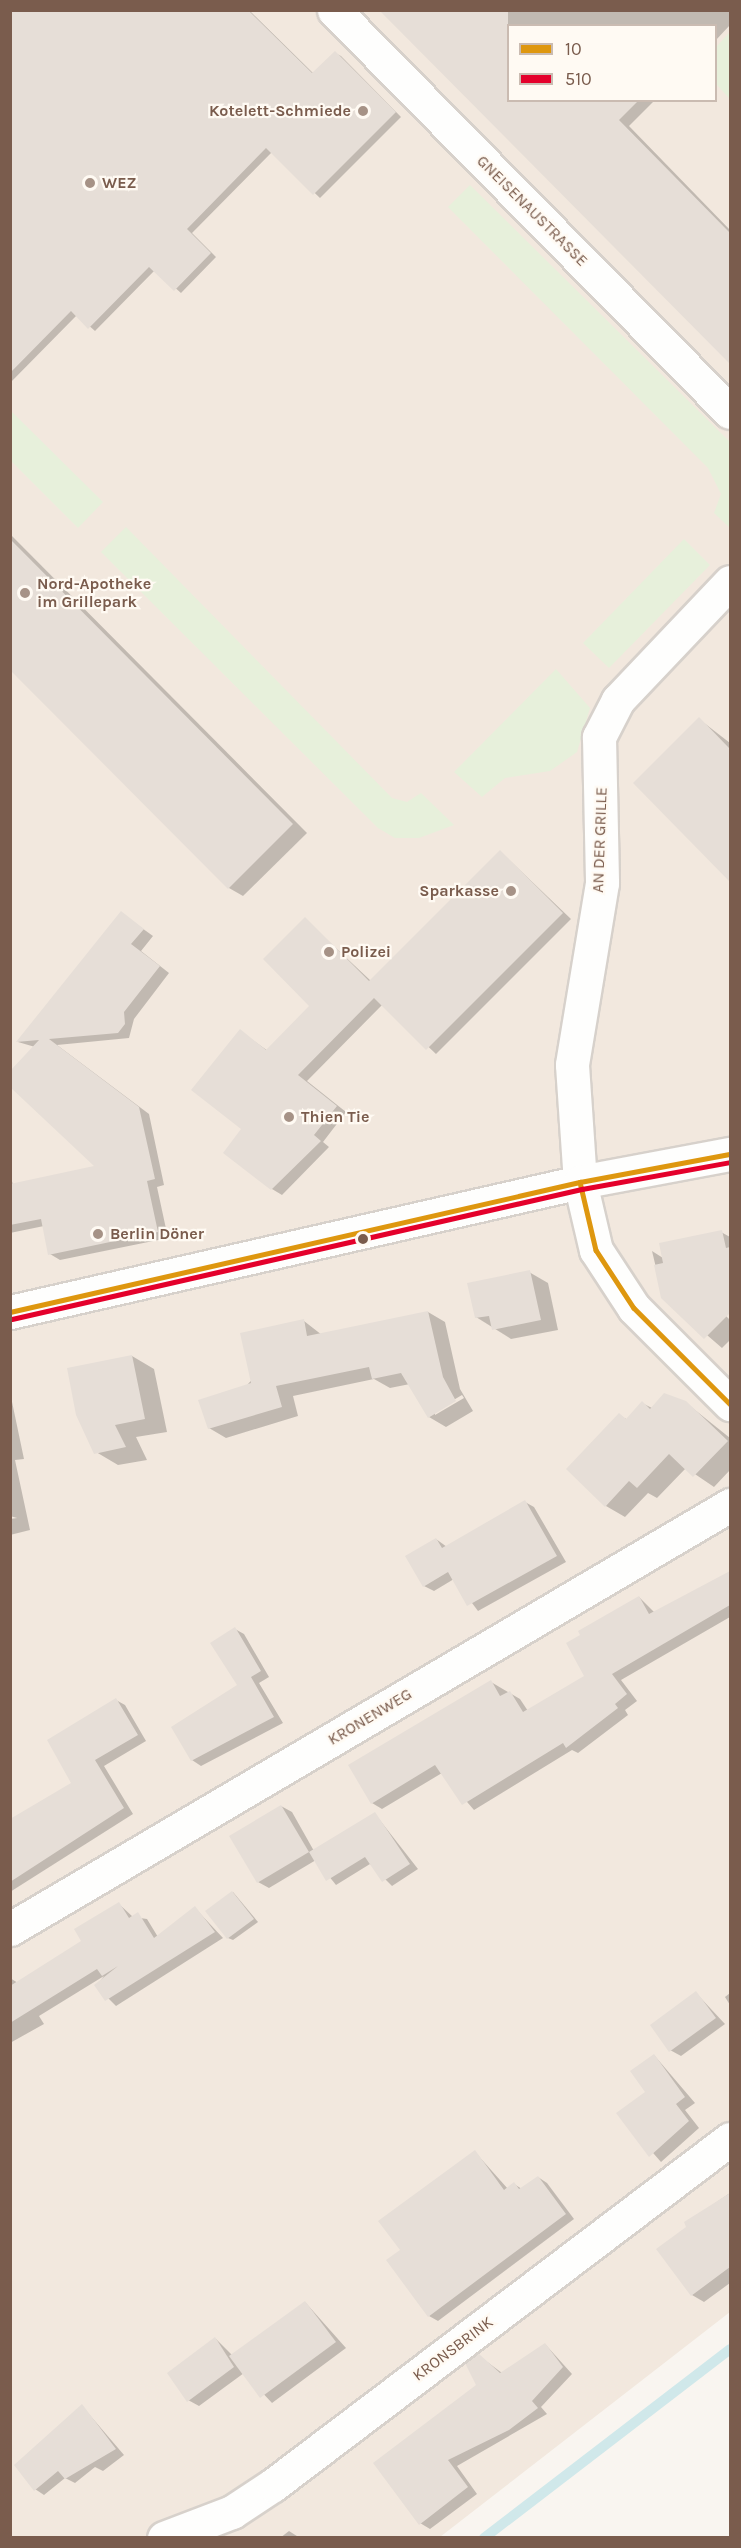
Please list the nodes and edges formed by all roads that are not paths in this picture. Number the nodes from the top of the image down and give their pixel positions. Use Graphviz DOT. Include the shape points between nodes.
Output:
graph roads {
  1 [pos="334,10"];
  2 [pos="730,412"];
  3 [pos="730,582"];
  4 [pos="730,1154"];
  5 [pos="580,1182"];
  6 [pos="10,1312"];
  7 [pos="730,1404"];
  8 [pos="730,1505"];
  9 [pos="10,1929"];
  10 [pos="730,2139"];
  11 [pos="164,2538"];
  1 -- 2 [label="street, GNEISENAUSTRASSE"];
  3 -- 5 [label="street, AN DER GRILLE" via="618,700 599,738 602,883 572,1065"];
  4 -- 5 [label="street"];
  5 -- 6 [label="street"];
  5 -- 7 [label="street, AN DER GRILLE" via="596,1250 634,1308"];
  8 -- 9 [label="street, KRONENWEG"];
  10 -- 11 [label="street, KRONSBRINK" via="273,2485 232,2512"];
}
